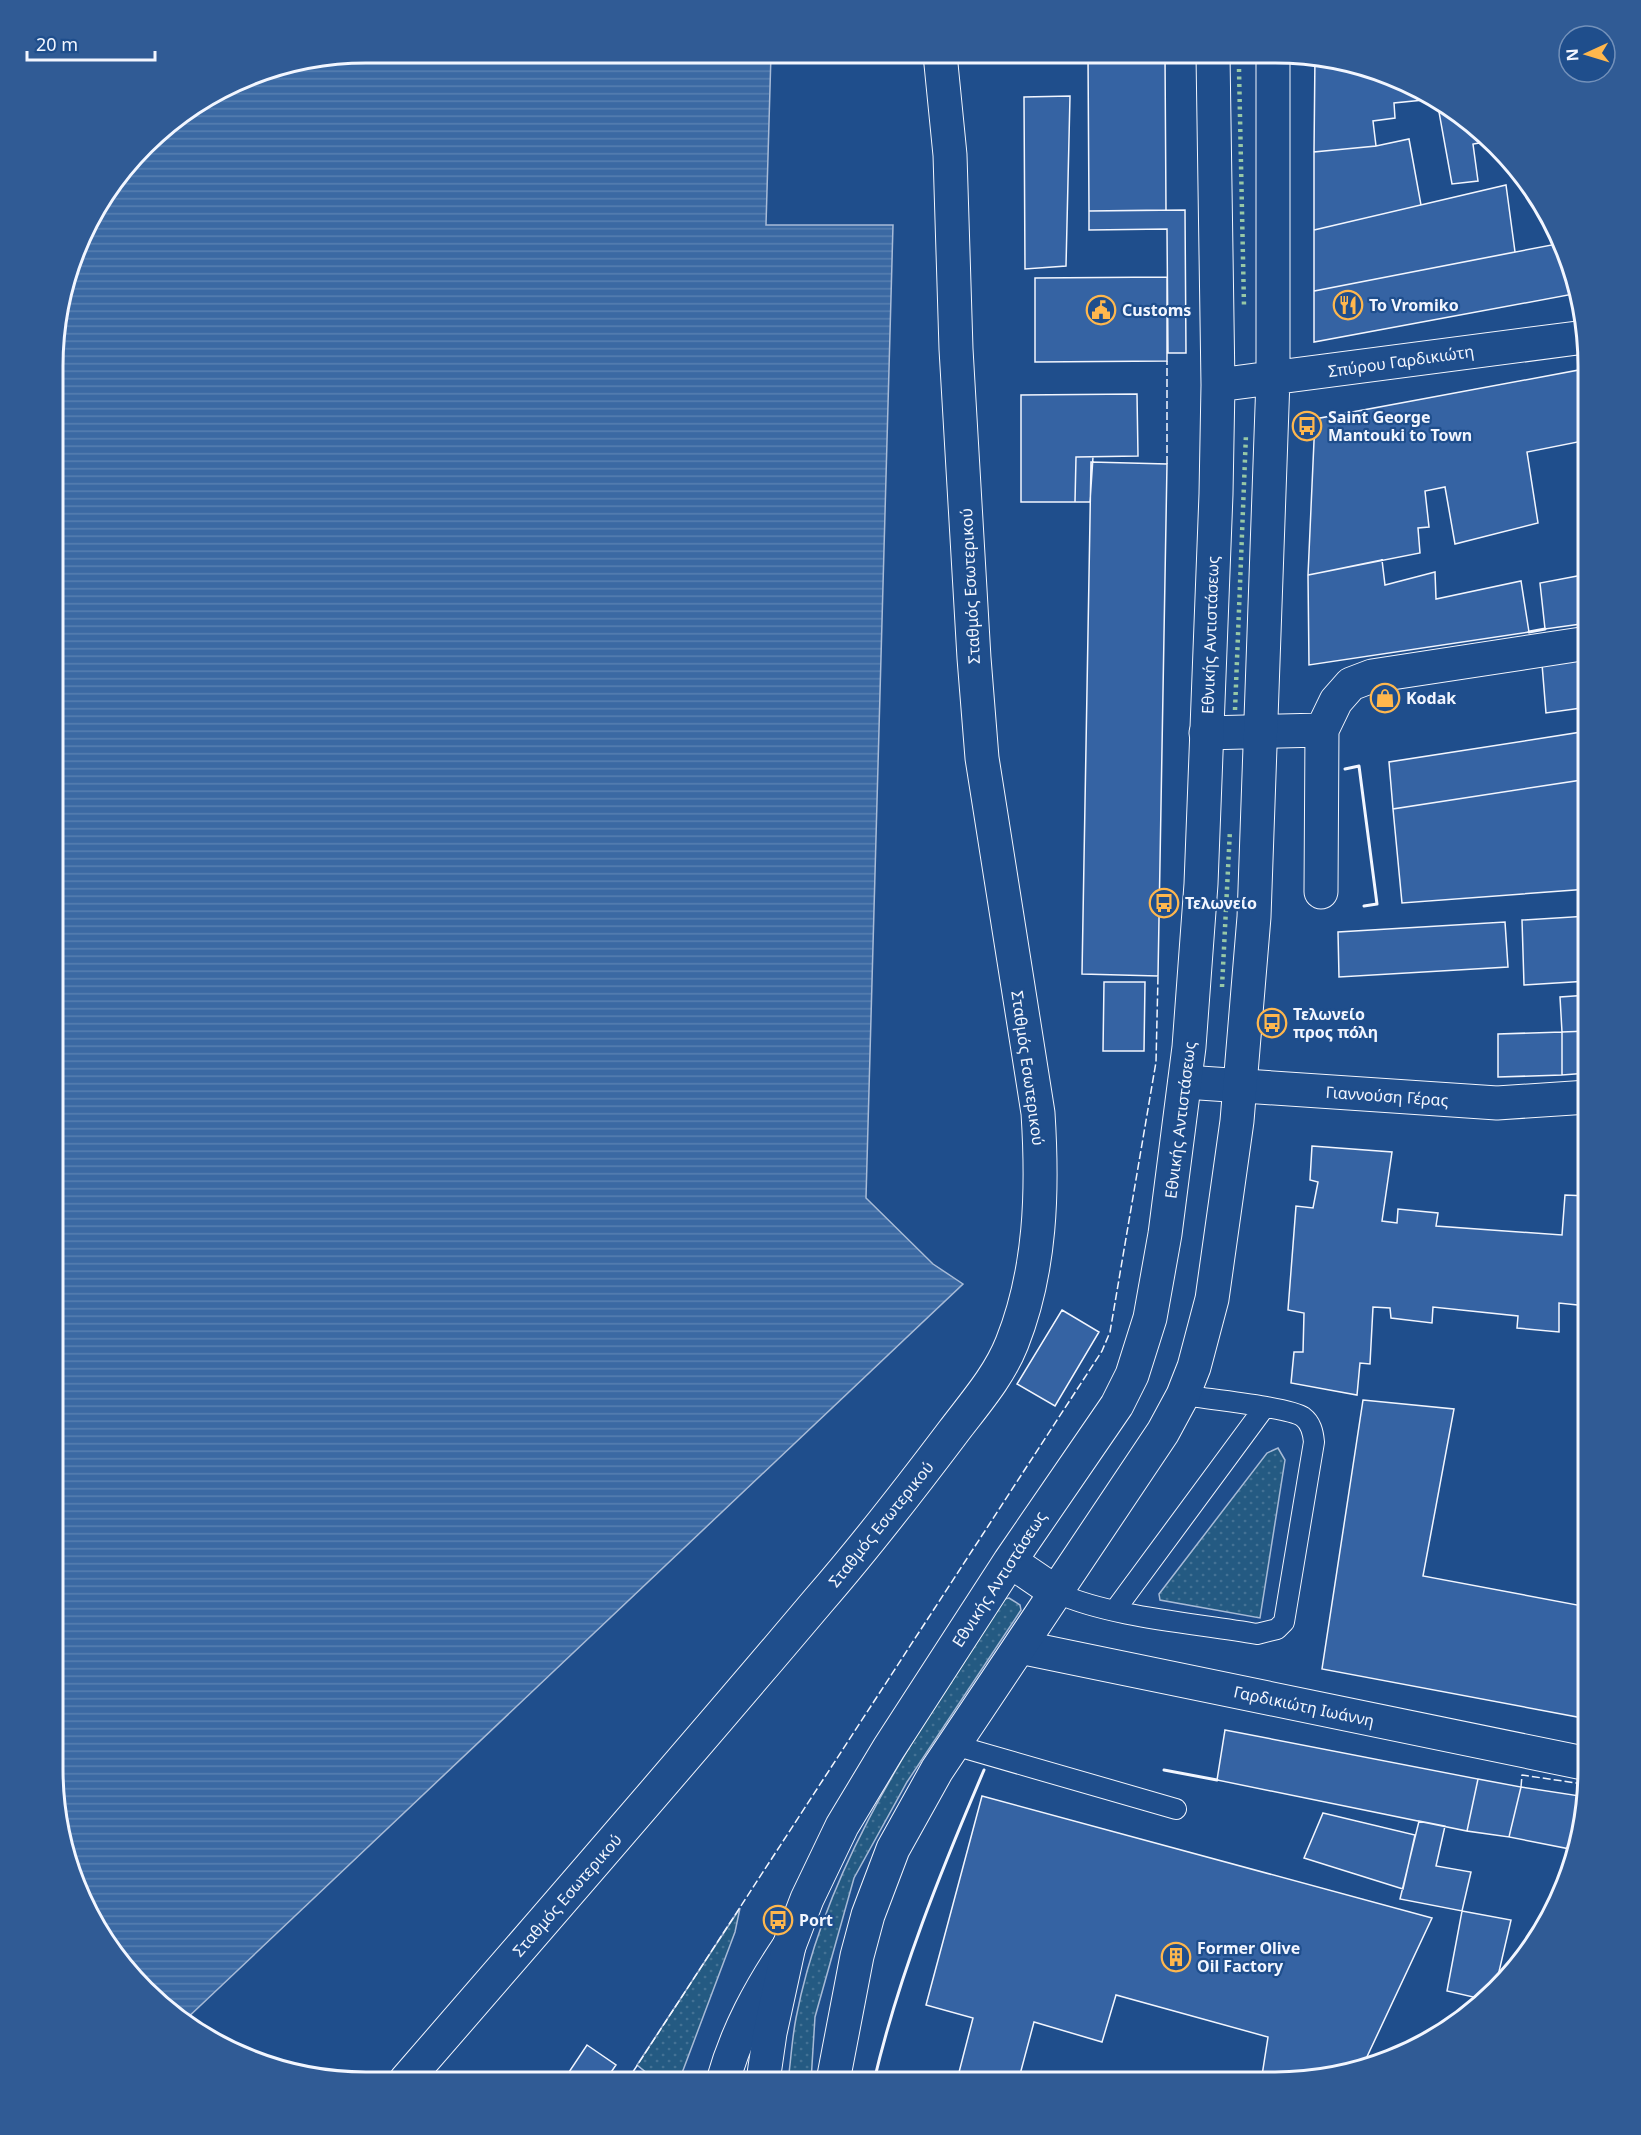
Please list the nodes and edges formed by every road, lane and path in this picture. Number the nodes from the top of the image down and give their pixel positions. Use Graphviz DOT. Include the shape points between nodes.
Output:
graph roads {
  1 [pos="941,63"];
  2 [pos="1214,63"];
  3 [pos="1273,63"];
  4 [pos="1576,338"];
  5 [pos="1274,378"];
  6 [pos="1218,385"];
  7 [pos="1578,645"];
  8 [pos="1322,729"];
  9 [pos="1262,732"];
  10 [pos="1206,733"];
  11 [pos="1321,892"];
  12 [pos="1185,1082"];
  13 [pos="1240,1086"];
  14 [pos="1578,1098"];
  15 [pos="1184,1395"];
  16 [pos="1264,1408"];
  17 [pos="1010,1560"];
  18 [pos="1057,1593"];
  19 [pos="1115,1610"];
  20 [pos="1020,1647"];
  21 [pos="954,1745"];
  22 [pos="1578,1762"];
  23 [pos="1176,1809"];
  24 [pos="789,1946"];
  25 [pos="413,2072"];
  26 [pos="726,2072"];
  27 [pos="764,2072"];
  28 [pos="835,2072"];
  1 -- 25 [label="main road, Σταθμός Εσωτερικού" via="950,155 956,349 982,758 1038,1113 1037,1252 1025,1308 1011,1346 986,1390 888,1517 643,1809"];
  2 -- 6 [label="main road, Εθνικής Αντιστάσεως"];
  3 -- 5 [label="main road"];
  4 -- 5 [label="main road, Σπύρου Γαρδικιώτη"];
  5 -- 6 [label="main road, Σπύρου Γαρδικιώτη"];
  5 -- 9 [label="main road"];
  6 -- 10 [label="main road, Εθνικής Αντιστάσεως"];
  7 -- 8 [label="main road" via="1372,676 1351,684 1336,701"];
  8 -- 9 [label="main road"];
  8 -- 11 [label="main road"];
  9 -- 10 [label="main road"];
  9 -- 13 [label="main road" via="1254,917"];
  10 -- 12 [label="main road, Εθνικής Αντιστάσεως" via="1196,962"];
  12 -- 13 [label="main road, Γιαννούση Γέρας"];
  12 -- 17 [label="main road, Εθνικής Αντιστάσεως" via="1158,1277 1143,1345 1117,1405"];
  13 -- 14 [label="main road, Γιαννούση Γέρας" via="1497,1103"];
  13 -- 15 [label="main road" via="1212,1299"];
  15 -- 16 [label="lane"];
  15 -- 18 [label="main road" via="1134,1479"];
  16 -- 19 [label="lane"];
  16 -- 19 [label="lane" via="1301,1416 1313,1432 1284,1622 1277,1629 1257,1634"];
  17 -- 18 [label="main road"];
  17 -- 24 [label="main road, Εθνικής Αντιστάσεως" via="862,1791 823,1864"];
  18 -- 19 [label="lane"];
  18 -- 20 [label="main road"];
  20 -- 21 [label="main road"];
  20 -- 22 [label="main road, Γαρδικιώτη Ιωάννη"];
  21 -- 23 [label="lane"];
  21 -- 28 [label="main road" via="911,1815 878,1884 848,1996"];
  24 -- 26 [label="main road" via="758,1992"];
  24 -- 27 [label="main road, Εθνικής Αντιστάσεως"];
}
